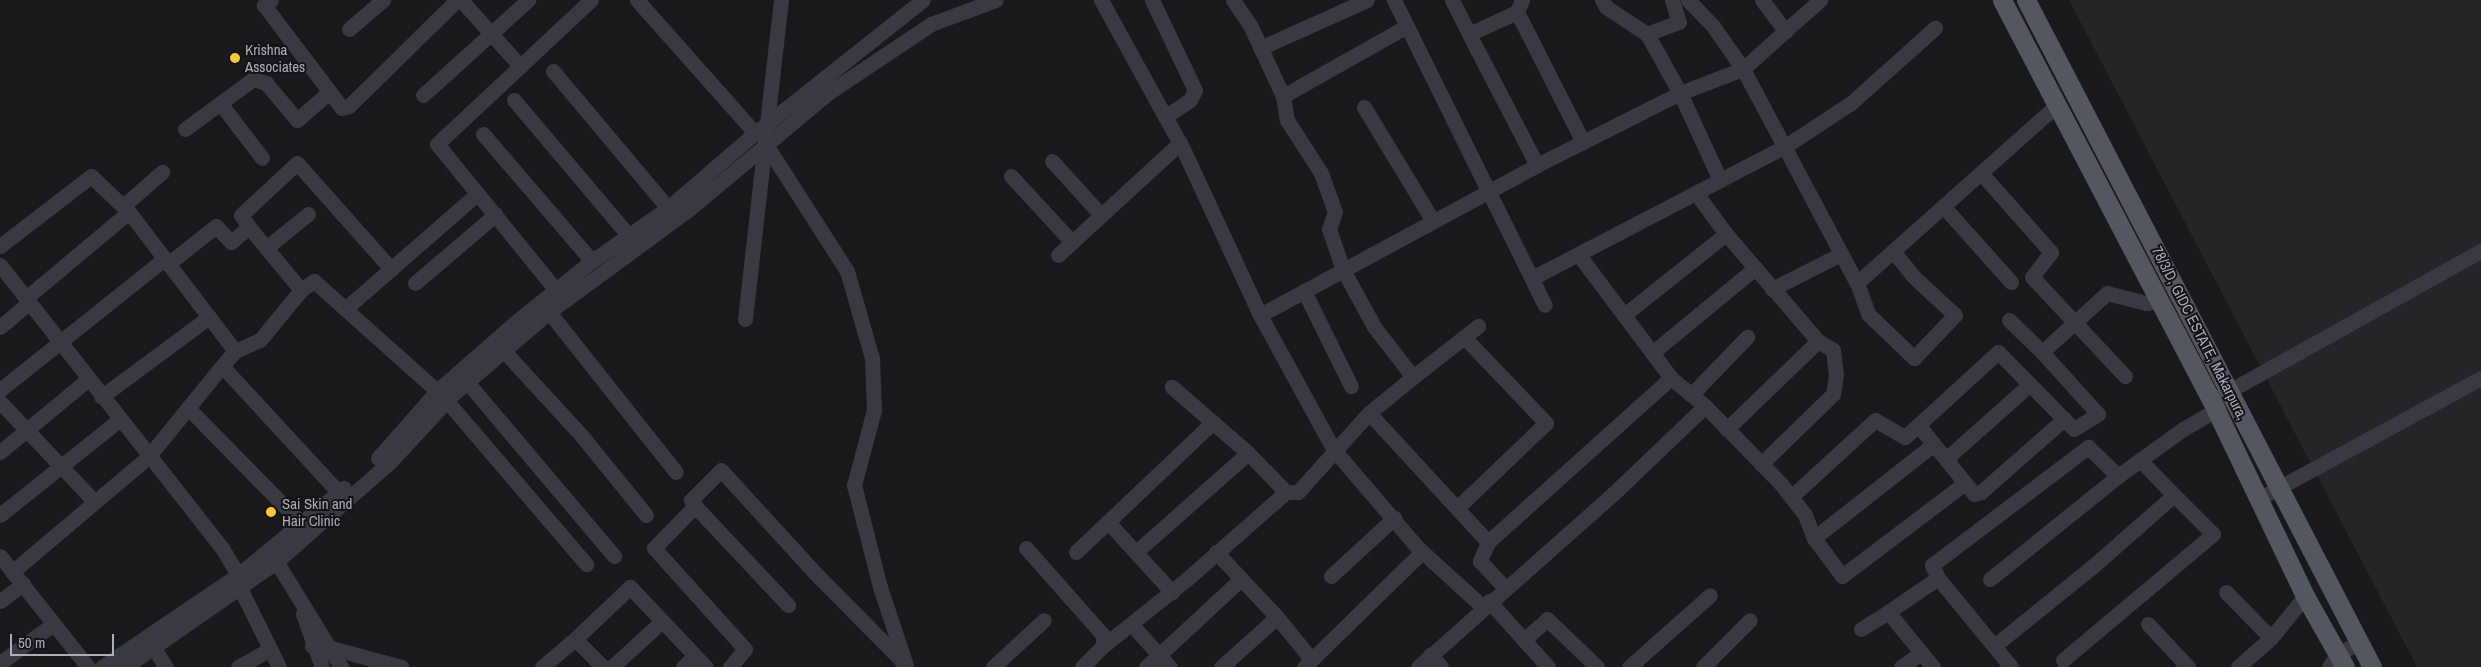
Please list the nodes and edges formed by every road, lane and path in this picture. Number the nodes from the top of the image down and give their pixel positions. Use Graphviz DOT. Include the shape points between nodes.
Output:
graph roads {
  1 [pos="270,0"];
  2 [pos="383,0"];
  3 [pos="457,0"];
  4 [pos="461,0"];
  5 [pos="528,0"];
  6 [pos="591,0"];
  7 [pos="637,0"];
  8 [pos="781,0"];
  9 [pos="923,0"];
  10 [pos="996,0"];
  11 [pos="1101,0"];
  12 [pos="1152,0"];
  13 [pos="1233,0"];
  14 [pos="1368,0"];
  15 [pos="1394,0"];
  16 [pos="1452,0"];
  17 [pos="1602,0"];
  18 [pos="1672,0"];
  19 [pos="1688,0"];
  20 [pos="1762,0"];
  21 [pos="1820,0"];
  22 [pos="2002,0"];
  23 [pos="2026,0"];
  24 [pos="1519,6"];
  25 [pos="1407,26"];
  26 [pos="1935,28"];
  27 [pos="350,29"];
  28 [pos="1785,31"];
  29 [pos="1469,34"];
  30 [pos="1647,34"];
  31 [pos="492,35"];
  32 [pos="1260,48"];
  33 [pos="520,66"];
  34 [pos="1743,69"];
  35 [pos="552,72"];
  36 [pos="328,93"];
  37 [pos="1680,93"];
  38 [pos="423,95"];
  39 [pos="1284,96"];
  40 [pos="514,100"];
  41 [pos="220,103"];
  42 [pos="2056,106"];
  43 [pos="1364,107"];
  44 [pos="1165,117"];
  45 [pos="185,129"];
  46 [pos="483,134"];
  47 [pos="762,137"];
  48 [pos="1583,142"];
  49 [pos="1180,143"];
  50 [pos="1784,147"];
  51 [pos="262,158"];
  52 [pos="1052,160"];
  53 [pos="1537,164"];
  54 [pos="162,172"];
  55 [pos="1980,173"];
  56 [pos="1011,176"];
  57 [pos="1720,180"];
  58 [pos="1487,192"];
  59 [pos="478,193"];
  60 [pos="1696,193"];
  61 [pos="1943,206"];
  62 [pos="668,208"];
  63 [pos="126,209"];
  64 [pos="308,214"];
  65 [pos="496,214"];
  66 [pos="1101,215"];
  67 [pos="1433,221"];
  68 [pos="249,227"];
  69 [pos="1726,234"];
  70 [pos="630,236"];
  71 [pos="1072,242"];
  72 [pos="0,246"];
  73 [pos="266,248"];
  74 [pos="1893,250"];
  75 [pos="2481,251"];
  76 [pos="1058,254"];
  77 [pos="1578,254"];
  78 [pos="1841,254"];
  79 [pos="166,261"];
  80 [pos="592,261"];
  81 [pos="0,266"];
  82 [pos="391,268"];
  83 [pos="1755,268"];
  84 [pos="1343,270"];
  85 [pos="1532,278"];
  86 [pos="2012,282"];
  87 [pos="415,283"];
  88 [pos="1856,283"];
  89 [pos="1772,289"];
  90 [pos="302,290"];
  91 [pos="556,290"];
  92 [pos="1304,291"];
  93 [pos="28,301"];
  94 [pos="2160,301"];
  95 [pos="1545,305"];
  96 [pos="345,309"];
  97 [pos="549,312"];
  98 [pos="1260,315"];
  99 [pos="1624,315"];
  100 [pos="209,317"];
  101 [pos="745,319"];
  102 [pos="2009,320"];
  103 [pos="2074,323"];
  104 [pos="1478,326"];
  105 [pos="0,328"];
  106 [pos="1464,337"];
  107 [pos="1747,337"];
  108 [pos="58,340"];
  109 [pos="1818,341"];
  110 [pos="235,351"];
  111 [pos="504,351"];
  112 [pos="2042,352"];
  113 [pos="1652,353"];
  114 [pos="222,366"];
  115 [pos="2125,376"];
  116 [pos="1413,377"];
  117 [pos="1671,378"];
  118 [pos="2481,378"];
  119 [pos="87,380"];
  120 [pos="467,382"];
  121 [pos="2030,384"];
  122 [pos="1351,386"];
  123 [pos="1172,387"];
  124 [pos="0,390"];
  125 [pos="2230,390"];
  126 [pos="1691,395"];
  127 [pos="442,396"];
  128 [pos="101,397"];
  129 [pos="0,402"];
  130 [pos="1705,406"];
  131 [pos="2213,406"];
  132 [pos="188,408"];
  133 [pos="1369,414"];
  134 [pos="2064,419"];
  135 [pos="119,420"];
  136 [pos="1213,422"];
  137 [pos="1919,426"];
  138 [pos="1727,429"];
  139 [pos="26,431"];
  140 [pos="1934,444"];
  141 [pos="1334,450"];
  142 [pos="0,452"];
  143 [pos="1248,453"];
  144 [pos="148,457"];
  145 [pos="1947,458"];
  146 [pos="2140,460"];
  147 [pos="1761,464"];
  148 [pos="60,467"];
  149 [pos="676,472"];
  150 [pos="2118,476"];
  151 [pos="1965,483"];
  152 [pos="2278,488"];
  153 [pos="1286,492"];
  154 [pos="339,493"];
  155 [pos="2174,495"];
  156 [pos="1791,497"];
  157 [pos="2258,499"];
  158 [pos="95,502"];
  159 [pos="695,506"];
  160 [pos="1457,508"];
  161 [pos="0,515"];
  162 [pos="646,515"];
  163 [pos="1394,518"];
  164 [pos="1108,522"];
  165 [pos="301,523"];
  166 [pos="1814,538"];
  167 [pos="1488,542"];
  168 [pos="1026,548"];
  169 [pos="1076,552"];
  170 [pos="1136,552"];
  171 [pos="1216,552"];
  172 [pos="1422,552"];
  173 [pos="272,555"];
  174 [pos="0,556"];
  175 [pos="614,556"];
  176 [pos="586,564"];
  177 [pos="12,572"];
  178 [pos="1331,576"];
  179 [pos="1938,578"];
  180 [pos="1241,579"];
  181 [pos="1990,579"];
  182 [pos="239,581"];
  183 [pos="23,584"];
  184 [pos="1504,588"];
  185 [pos="1172,592"];
  186 [pos="2226,592"];
  187 [pos="1710,595"];
  188 [pos="2305,596"];
  189 [pos="298,600"];
  190 [pos="0,601"];
  191 [pos="1486,604"];
  192 [pos="788,605"];
  193 [pos="1888,612"];
  194 [pos="1277,617"];
  195 [pos="1044,620"];
  196 [pos="1750,620"];
  197 [pos="662,621"];
  198 [pos="53,624"];
  199 [pos="1131,624"];
  200 [pos="2148,624"];
  201 [pos="1861,629"];
  202 [pos="2271,638"];
  203 [pos="575,639"];
  204 [pos="1524,640"];
  205 [pos="2359,643"];
  206 [pos="312,646"];
  207 [pos="1103,646"];
  208 [pos="1994,646"];
  209 [pos="154,648"];
  210 [pos="331,648"];
  211 [pos="270,649"];
  212 [pos="1920,652"];
  213 [pos="1430,655"];
  214 [pos="695,656"];
  215 [pos="1160,656"];
  216 [pos="2063,660"];
  217 [pos="2337,662"];
  218 [pos="0,663"];
  219 [pos="1308,663"];
  220 [pos="907,666"];
  221 [pos="88,667"];
  222 [pos="102,667"];
  223 [pos="125,667"];
  224 [pos="166,667"];
  225 [pos="238,667"];
  226 [pos="279,667"];
  227 [pos="322,667"];
  228 [pos="340,667"];
  229 [pos="402,667"];
  230 [pos="542,667"];
  231 [pos="603,667"];
  232 [pos="612,667"];
  233 [pos="683,667"];
  234 [pos="706,667"];
  235 [pos="730,667"];
  236 [pos="993,667"];
  237 [pos="1082,667"];
  238 [pos="1146,667"];
  239 [pos="1170,667"];
  240 [pos="1221,667"];
  241 [pos="1418,667"];
  242 [pos="1441,667"];
  243 [pos="1548,667"];
  244 [pos="1597,667"];
  245 [pos="1629,667"];
  246 [pos="1703,667"];
  247 [pos="1901,667"];
  248 [pos="1933,667"];
  249 [pos="2011,667"];
  250 [pos="2188,667"];
  251 [pos="2238,667"];
  252 [pos="2372,667"];
  1 -- 36 [label="street" via="264,5"];
  2 -- 27 [label="street"];
  3 -- 36 [label="street" via="346,108 339,106"];
  4 -- 31 [label="street"];
  5 -- 31 [label="street"];
  6 -- 33 [label="street"];
  7 -- 47 [label="street"];
  8 -- 47 [label="street, bridge" via="768,114"];
  9 -- 47 [label="street"];
  10 -- 47 [label="street" via="923,29"];
  11 -- 44 [label="street"];
  12 -- 44 [label="street" via="1195,90 1190,100"];
  13 -- 32 [label="street"];
  14 -- 32 [label="street"];
  15 -- 25 [label="street"];
  16 -- 29 [label="street"];
  17 -- 30 [label="street" via="1606,7"];
  18 -- 30 [label="street" via="1680,22"];
  19 -- 34 [label="street" via="1713,26"];
  20 -- 28 [label="street"];
  21 -- 28 [label="street"];
  22 -- 42 [label="main road, 78/3/D, GIDC ESTATE, Makarpura,"];
  23 -- 125 [label="main road, 78/3/D, GIDC ESTATE, Makarpura,"];
  24 -- 29 [label="street"];
  24 -- 48 [label="street"];
  25 -- 39 [label="street"];
  25 -- 58 [label="street"];
  26 -- 50 [label="street" via="1851,103"];
  28 -- 34 [label="street"];
  29 -- 53 [label="street"];
  30 -- 37 [label="street"];
  31 -- 33 [label="street"];
  31 -- 38 [label="street"];
  32 -- 39 [label="street"];
  33 -- 59 [label="street" via="437,144"];
  34 -- 37 [label="street"];
  34 -- 50 [label="street"];
  35 -- 62 [label="street"];
  36 -- 41 [label="street" via="297,120 262,80 249,81"];
  37 -- 48 [label="street"];
  37 -- 57 [label="street"];
  39 -- 84 [label="street" via="1288,120 1321,173 1335,212 1329,229"];
  40 -- 70 [label="street"];
  41 -- 45 [label="street"];
  41 -- 51 [label="street"];
  42 -- 55 [label="street"];
  42 -- 94 [label="main road, 78/3/D, GIDC ESTATE, Makarpura," via="2091,166"];
  43 -- 67 [label="street"];
  44 -- 49 [label="street"];
  46 -- 80 [label="street"];
  47 -- 62 [label="street"];
  47 -- 97 [label="street" via="688,210"];
  47 -- 101 [label="street"];
  47 -- 220 [label="street" via="847,271 872,358 874,410 854,485 880,587"];
  48 -- 53 [label="street"];
  49 -- 66 [label="street"];
  49 -- 98 [label="street"];
  50 -- 57 [label="street"];
  50 -- 78 [label="street"];
  52 -- 66 [label="street"];
  53 -- 58 [label="street"];
  54 -- 63 [label="street"];
  55 -- 61 [label="street"];
  55 -- 103 [label="street" via="2051,252 2032,277"];
  56 -- 71 [label="street"];
  57 -- 60 [label="street"];
  58 -- 67 [label="street"];
  58 -- 85 [label="street"];
  59 -- 65 [label="street"];
  59 -- 82 [label="street"];
  60 -- 69 [label="street"];
  60 -- 77 [label="street"];
  61 -- 74 [label="street"];
  61 -- 86 [label="street"];
  62 -- 70 [label="street"];
  63 -- 72 [label="street" via="91,176"];
  63 -- 79 [label="street"];
  63 -- 93 [label="street"];
  64 -- 73 [label="street"];
  65 -- 87 [label="street"];
  65 -- 91 [label="street"];
  66 -- 71 [label="street"];
  67 -- 84 [label="street"];
  68 -- 73 [label="street"];
  68 -- 79 [label="street" via="231,242 216,226"];
  68 -- 82 [label="street" via="241,215 297,163"];
  69 -- 83 [label="street"];
  69 -- 99 [label="street"];
  70 -- 80 [label="street"];
  71 -- 76 [label="street"];
  73 -- 90 [label="street"];
  74 -- 88 [label="street"];
  74 -- 88 [label="street" via="1914,277 1954,315 1914,358 1868,314"];
  75 -- 125 [label="street"];
  77 -- 85 [label="street"];
  77 -- 99 [label="street"];
  78 -- 88 [label="street"];
  78 -- 89 [label="street"];
  79 -- 100 [label="street"];
  79 -- 108 [label="street"];
  80 -- 91 [label="street"];
  81 -- 93 [label="street"];
  82 -- 96 [label="street"];
  83 -- 89 [label="street"];
  83 -- 113 [label="street"];
  84 -- 92 [label="street"];
  84 -- 116 [label="street" via="1375,328"];
  85 -- 95 [label="street"];
  89 -- 109 [label="street"];
  90 -- 96 [label="street" via="314,281"];
  90 -- 110 [label="street" via="260,340"];
  91 -- 127 [label="street"];
  92 -- 98 [label="street"];
  92 -- 122 [label="street"];
  93 -- 105 [label="street"];
  93 -- 108 [label="street"];
  94 -- 103 [label="street" via="2146,303 2107,293"];
  94 -- 131 [label="main road, 78/3/D, GIDC ESTATE, Makarpura,"];
  96 -- 127 [label="street"];
  97 -- 111 [label="street"];
  97 -- 149 [label="street"];
  98 -- 141 [label="street"];
  99 -- 113 [label="street"];
  100 -- 110 [label="street"];
  100 -- 128 [label="street"];
  102 -- 112 [label="street"];
  103 -- 112 [label="street"];
  103 -- 115 [label="street"];
  104 -- 106 [label="street"];
  106 -- 116 [label="street"];
  106 -- 160 [label="street" via="1546,423"];
  107 -- 126 [label="street"];
  108 -- 119 [label="street"];
  108 -- 124 [label="street"];
  109 -- 138 [label="street"];
  109 -- 147 [label="street" via="1833,350 1836,375 1833,394"];
  110 -- 114 [label="street"];
  111 -- 120 [label="street"];
  111 -- 162 [label="street" via="581,435"];
  112 -- 134 [label="street" via="2098,414 2074,429"];
  113 -- 117 [label="street"];
  114 -- 132 [label="street"];
  114 -- 154 [label="street"];
  116 -- 133 [label="street"];
  117 -- 126 [label="street"];
  117 -- 167 [label="street"];
  118 -- 152 [label="street"];
  119 -- 128 [label="street"];
  119 -- 139 [label="street"];
  120 -- 127 [label="street"];
  120 -- 175 [label="street"];
  121 -- 134 [label="street"];
  121 -- 137 [label="street" via="1998,352"];
  121 -- 145 [label="street"];
  123 -- 136 [label="street"];
  125 -- 131 [label="street"];
  125 -- 152 [label="main road, 78/3/D, GIDC ESTATE, Makarpura,"];
  126 -- 130 [label="street"];
  127 -- 154 [label="street"];
  127 -- 173 [label="street" via="391,461"];
  127 -- 176 [label="street"];
  128 -- 135 [label="street"];
  129 -- 139 [label="street"];
  130 -- 138 [label="street"];
  130 -- 184 [label="street" via="1613,494"];
  131 -- 146 [label="street"];
  131 -- 157 [label="main road, 78/3/D, GIDC ESTATE, Makarpura,"];
  132 -- 144 [label="street"];
  132 -- 165 [label="street"];
  133 -- 141 [label="street"];
  133 -- 160 [label="street"];
  134 -- 151 [label="street" via="1981,492 1974,494"];
  135 -- 144 [label="street"];
  135 -- 148 [label="street"];
  136 -- 143 [label="street"];
  136 -- 164 [label="street"];
  137 -- 140 [label="street"];
  137 -- 156 [label="street" via="1905,437 1876,420"];
  138 -- 147 [label="street"];
  139 -- 142 [label="street"];
  139 -- 148 [label="street"];
  140 -- 145 [label="street"];
  140 -- 166 [label="street"];
  141 -- 153 [label="street" via="1298,492"];
  141 -- 163 [label="street"];
  143 -- 153 [label="street"];
  143 -- 170 [label="street"];
  144 -- 158 [label="street"];
  144 -- 182 [label="street" via="222,548"];
  145 -- 151 [label="street"];
  146 -- 150 [label="street"];
  146 -- 155 [label="street"];
  147 -- 156 [label="street"];
  148 -- 158 [label="street"];
  148 -- 161 [label="street"];
  150 -- 179 [label="street" via="2088,447 1932,565"];
  150 -- 181 [label="street"];
  151 -- 166 [label="street" via="1842,576"];
  152 -- 157 [label="street"];
  152 -- 205 [label="main road, 78/3/D, GIDC ESTATE, Makarpura,"];
  153 -- 171 [label="street"];
  154 -- 165 [label="street"];
  155 -- 208 [label="street"];
  155 -- 216 [label="street" via="2213,534"];
  156 -- 166 [label="street" via="1806,515"];
  157 -- 188 [label="main road, 78/3/D, GIDC ESTATE, Makarpura,"];
  158 -- 177 [label="street"];
  159 -- 192 [label="street"];
  159 -- 220 [label="street" via="691,500 721,470 814,572"];
  159 -- 235 [label="street" via="654,548 746,649"];
  160 -- 167 [label="street"];
  163 -- 172 [label="street"];
  163 -- 178 [label="street"];
  164 -- 169 [label="street"];
  164 -- 170 [label="street"];
  165 -- 173 [label="street"];
  167 -- 184 [label="street" via="1480,561"];
  168 -- 207 [label="street" via="1103,635"];
  170 -- 185 [label="street"];
  171 -- 180 [label="street"];
  171 -- 185 [label="street"];
  172 -- 191 [label="street"];
  172 -- 219 [label="street"];
  173 -- 182 [label="street"];
  173 -- 189 [label="street"];
  174 -- 177 [label="street"];
  177 -- 183 [label="street"];
  179 -- 193 [label="street"];
  179 -- 208 [label="street"];
  180 -- 194 [label="street"];
  180 -- 215 [label="street"];
  182 -- 209 [label="street"];
  182 -- 211 [label="street"];
  182 -- 222 [label="street"];
  183 -- 190 [label="street"];
  183 -- 198 [label="street"];
  184 -- 191 [label="street"];
  185 -- 199 [label="street"];
  186 -- 202 [label="street"];
  187 -- 245 [label="street"];
  188 -- 202 [label="street"];
  188 -- 217 [label="main road, 78/3/D, GIDC ESTATE, Makarpura,"];
  189 -- 206 [label="street"];
  189 -- 210 [label="street"];
  191 -- 204 [label="street"];
  191 -- 213 [label="street"];
  193 -- 201 [label="street"];
  193 -- 212 [label="street"];
  194 -- 219 [label="street"];
  194 -- 240 [label="street"];
  195 -- 236 [label="street"];
  196 -- 246 [label="street"];
  197 -- 203 [label="street" via="630,587"];
  197 -- 214 [label="street"];
  197 -- 232 [label="street"];
  198 -- 218 [label="street"];
  198 -- 221 [label="street"];
  199 -- 207 [label="street"];
  199 -- 215 [label="street"];
  200 -- 250 [label="street"];
  202 -- 251 [label="street"];
  203 -- 230 [label="street"];
  203 -- 231 [label="street"];
  204 -- 243 [label="street"];
  204 -- 244 [label="street" via="1547,619"];
  205 -- 217 [label="street"];
  205 -- 252 [label="main road, 78/3/D, GIDC ESTATE, Makarpura,"];
  206 -- 210 [label="street"];
  206 -- 227 [label="street"];
  207 -- 237 [label="street"];
  208 -- 249 [label="street"];
  209 -- 223 [label="street"];
  209 -- 224 [label="street"];
  210 -- 228 [label="street"];
  210 -- 229 [label="street"];
  211 -- 225 [label="street"];
  211 -- 226 [label="street"];
  212 -- 247 [label="street"];
  212 -- 248 [label="street"];
  213 -- 241 [label="street"];
  213 -- 242 [label="street"];
  214 -- 233 [label="street"];
  214 -- 234 [label="street"];
  215 -- 238 [label="street"];
  215 -- 239 [label="street"];
}
